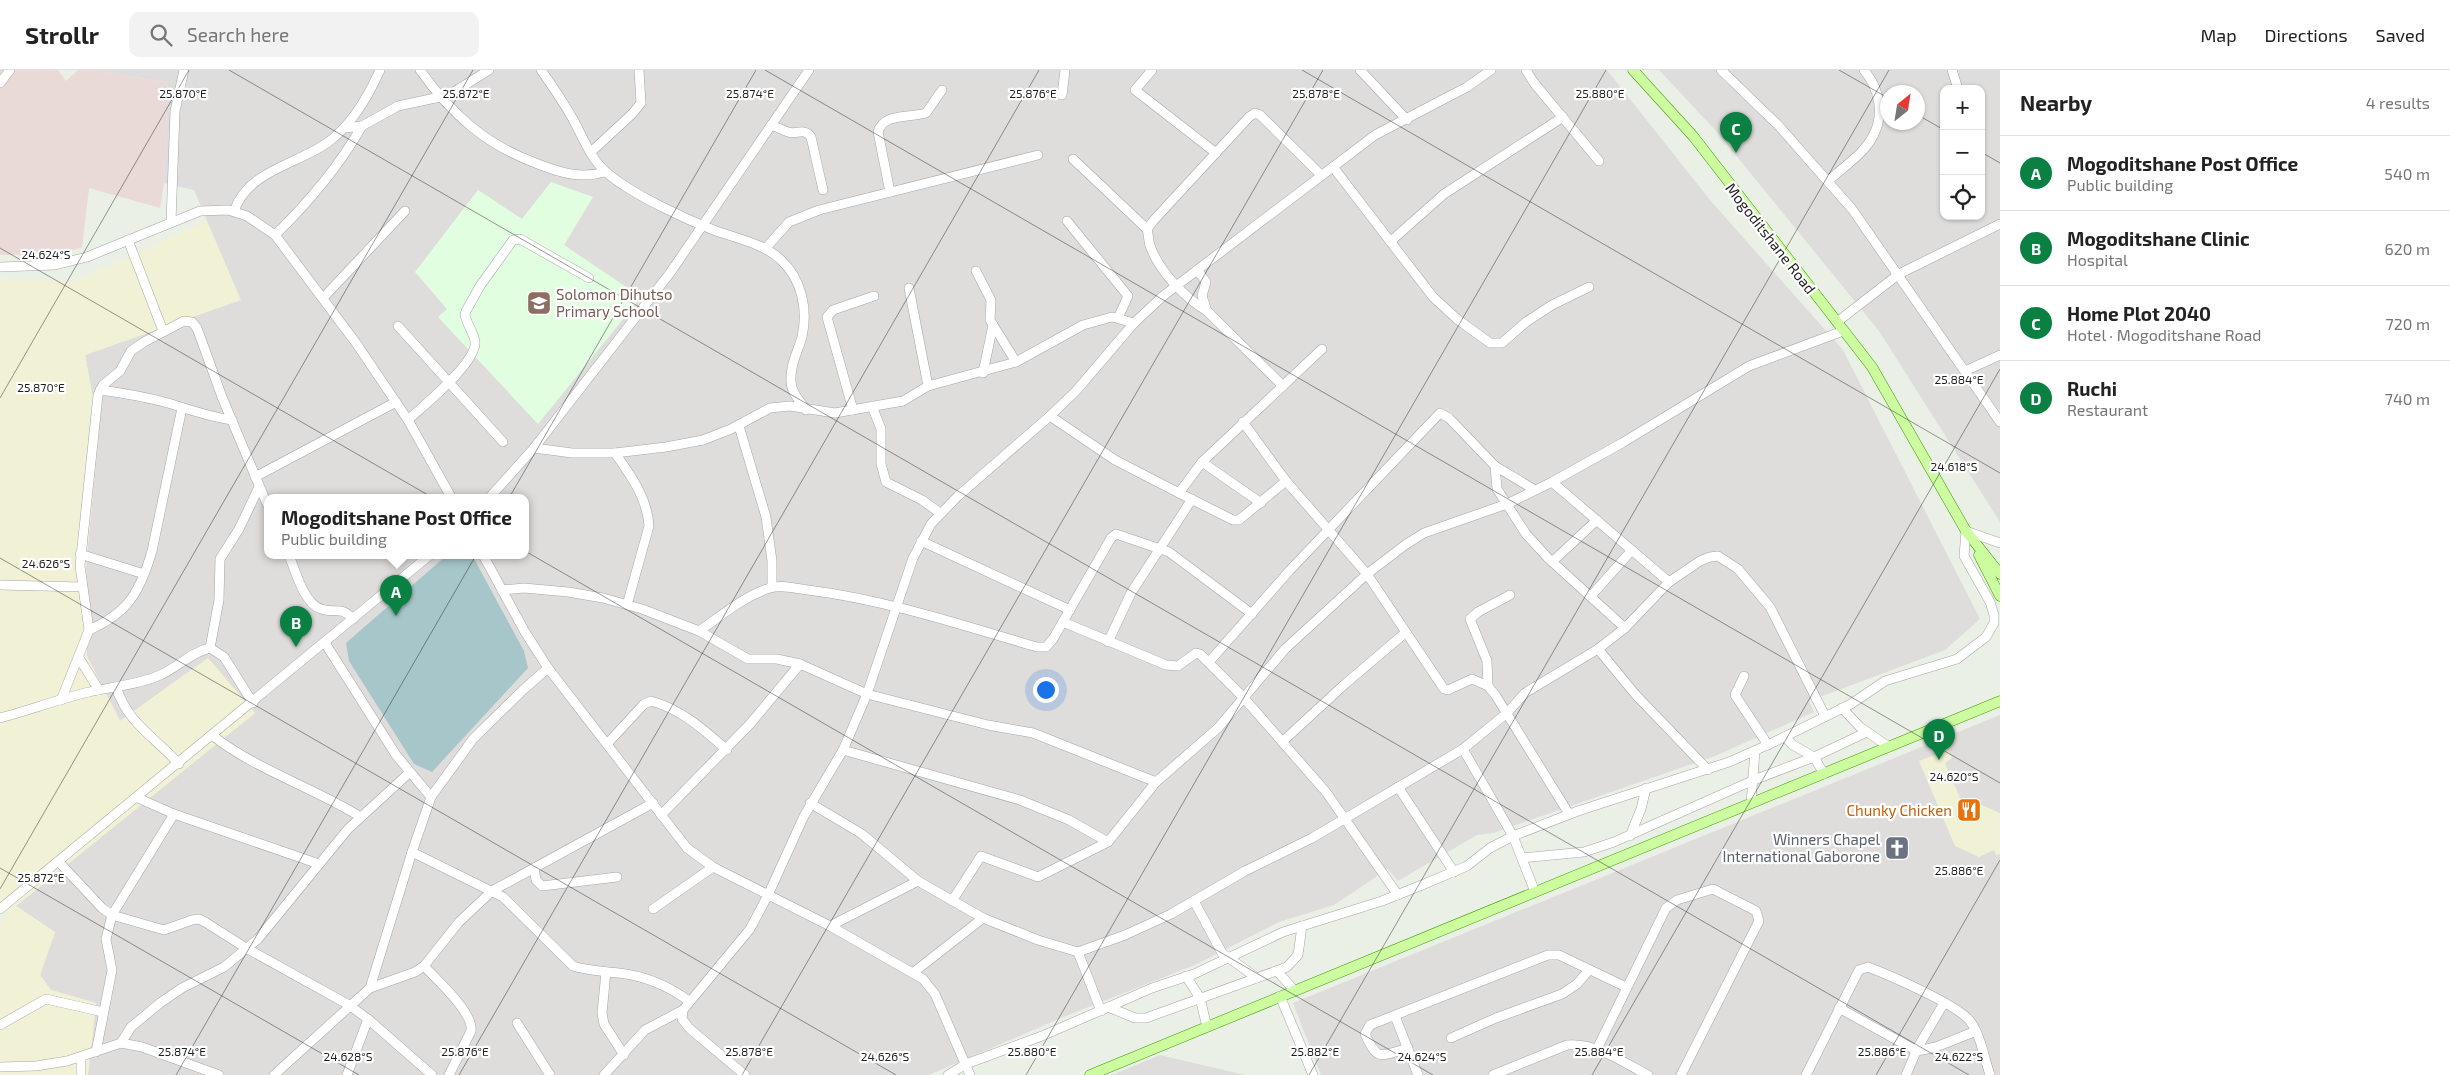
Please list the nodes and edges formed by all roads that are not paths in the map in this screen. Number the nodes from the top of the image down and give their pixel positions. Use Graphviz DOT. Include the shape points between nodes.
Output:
graph roads {
  1 [pos="10,70"];
  2 [pos="184,70"];
  3 [pos="380,70"];
  4 [pos="420,70"];
  5 [pos="489,70"];
  6 [pos="541,70"];
  7 [pos="639,70"];
  8 [pos="809,70"];
  9 [pos="1065,70"];
  10 [pos="1152,70"];
  11 [pos="1360,70"];
  12 [pos="1491,70"];
  13 [pos="1526,70"];
  14 [pos="1634,70"];
  15 [pos="1721,70"];
  16 [pos="1864,70"];
  17 [pos="1954,71"];
  18 [pos="0,83"];
  19 [pos="1957,85"];
  20 [pos="942,90"];
  21 [pos="1062,94"];
  22 [pos="439,97"];
  23 [pos="1563,117"];
  24 [pos="1407,120"];
  25 [pos="771,125"];
  26 [pos="362,126"];
  27 [pos="345,128"];
  28 [pos="591,152"];
  29 [pos="1216,152"];
  30 [pos="1038,155"];
  31 [pos="1073,158"];
  32 [pos="1599,161"];
  33 [pos="1333,167"];
  34 [pos="605,172"];
  35 [pos="1322,175"];
  36 [pos="1828,181"];
  37 [pos="823,190"];
  38 [pos="890,192"];
  39 [pos="234,211"];
  40 [pos="405,211"];
  41 [pos="1067,221"];
  42 [pos="171,222"];
  43 [pos="2000,224"];
  44 [pos="703,226"];
  45 [pos="1147,229"];
  46 [pos="275,235"];
  47 [pos="128,240"];
  48 [pos="1390,241"];
  49 [pos="765,249"];
  50 [pos="0,267"];
  51 [pos="1197,270"];
  52 [pos="976,271"];
  53 [pos="1899,274"];
  54 [pos="589,278"];
  55 [pos="1176,286"];
  56 [pos="1589,287"];
  57 [pos="909,288"];
  58 [pos="874,296"];
  59 [pos="323,298"];
  60 [pos="1207,310"];
  61 [pos="1118,318"];
  62 [pos="1836,322"];
  63 [pos="1134,323"];
  64 [pos="993,325"];
  65 [pos="398,326"];
  66 [pos="163,331"];
  67 [pos="1843,331"];
  68 [pos="1322,349"];
  69 [pos="2000,355"];
  70 [pos="1016,362"];
  71 [pos="1965,371"];
  72 [pos="982,373"];
  73 [pos="449,382"];
  74 [pos="928,386"];
  75 [pos="1283,386"];
  76 [pos="100,390"];
  77 [pos="396,402"];
  78 [pos="872,406"];
  79 [pos="182,408"];
  80 [pos="806,410"];
  81 [pos="853,410"];
  82 [pos="1050,416"];
  83 [pos="232,420"];
  84 [pos="408,420"];
  85 [pos="1243,422"];
  86 [pos="2000,422"];
  87 [pos="739,426"];
  88 [pos="502,442"];
  89 [pos="534,448"];
  90 [pos="615,452"];
  91 [pos="1202,462"];
  92 [pos="1495,466"];
  93 [pos="255,477"];
  94 [pos="1286,481"];
  95 [pos="1552,482"];
  96 [pos="259,486"];
  97 [pos="1535,490"];
  98 [pos="1178,493"];
  99 [pos="449,494"];
  100 [pos="493,494"];
  101 [pos="264,497"];
  102 [pos="1192,499"];
  103 [pos="1261,503"];
  104 [pos="1507,504"];
  105 [pos="940,513"];
  106 [pos="1597,520"];
  107 [pos="1328,529"];
  108 [pos="1966,531"];
  109 [pos="921,541"];
  110 [pos="2000,543"];
  111 [pos="1975,545"];
  112 [pos="1161,548"];
  113 [pos="1632,550"];
  114 [pos="80,554"];
  115 [pos="291,559"];
  116 [pos="425,559"];
  117 [pos="485,559"];
  118 [pos="1552,562"];
  119 [pos="144,574"];
  120 [pos="1367,574"];
  121 [pos="2000,574"];
  122 [pos="1669,582"];
  123 [pos="0,585"];
  124 [pos="82,587"];
  125 [pos="772,587"];
  126 [pos="502,590"];
  127 [pos="1510,595"];
  128 [pos="1591,596"];
  129 [pos="2000,596"];
  130 [pos="627,605"];
  131 [pos="897,606"];
  132 [pos="1070,610"];
  133 [pos="1252,614"];
  134 [pos="353,619"];
  135 [pos="1063,622"];
  136 [pos="1625,628"];
  137 [pos="89,630"];
  138 [pos="699,631"];
  139 [pos="1405,633"];
  140 [pos="1108,642"];
  141 [pos="325,643"];
  142 [pos="210,648"];
  143 [pos="1598,649"];
  144 [pos="78,658"];
  145 [pos="1209,662"];
  146 [pos="800,664"];
  147 [pos="548,668"];
  148 [pos="1744,676"];
  149 [pos="1488,686"];
  150 [pos="116,688"];
  151 [pos="99,690"];
  152 [pos="867,694"];
  153 [pos="1242,697"];
  154 [pos="61,700"];
  155 [pos="2000,701"];
  156 [pos="253,702"];
  157 [pos="1842,708"];
  158 [pos="1507,714"];
  159 [pos="1825,716"];
  160 [pos="0,718"];
  161 [pos="1867,732"];
  162 [pos="213,736"];
  163 [pos="1785,737"];
  164 [pos="1282,742"];
  165 [pos="607,744"];
  166 [pos="1768,745"];
  167 [pos="1889,747"];
  168 [pos="1463,749"];
  169 [pos="727,750"];
  170 [pos="843,750"];
  171 [pos="1755,751"];
  172 [pos="1814,757"];
  173 [pos="179,764"];
  174 [pos="1708,770"];
  175 [pos="409,772"];
  176 [pos="1824,774"];
  177 [pos="1754,780"];
  178 [pos="1156,782"];
  179 [pos="1398,786"];
  180 [pos="1646,788"];
  181 [pos="432,797"];
  182 [pos="138,798"];
  183 [pos="653,803"];
  184 [pos="810,803"];
  185 [pos="1751,803"];
  186 [pos="174,814"];
  187 [pos="1569,814"];
  188 [pos="661,815"];
  189 [pos="359,816"];
  190 [pos="1343,819"];
  191 [pos="1513,836"];
  192 [pos="1630,836"];
  193 [pos="1108,842"];
  194 [pos="412,852"];
  195 [pos="1522,858"];
  196 [pos="59,862"];
  197 [pos="319,864"];
  198 [pos="713,866"];
  199 [pos="534,868"];
  200 [pos="1454,872"];
  201 [pos="617,877"];
  202 [pos="918,881"];
  203 [pos="492,891"];
  204 [pos="1535,892"];
  205 [pos="768,895"];
  206 [pos="1398,895"];
  207 [pos="952,901"];
  208 [pos="1194,902"];
  209 [pos="0,909"];
  210 [pos="653,909"];
  211 [pos="112,915"];
  212 [pos="983,918"];
  213 [pos="830,926"];
  214 [pos="1302,926"];
  215 [pos="246,948"];
  216 [pos="1078,952"];
  217 [pos="1227,958"];
  218 [pos="424,966"];
  219 [pos="1589,970"];
  220 [pos="1277,971"];
  221 [pos="606,972"];
  222 [pos="914,972"];
  223 [pos="1186,976"];
  224 [pos="1257,978"];
  225 [pos="1626,987"];
  226 [pos="370,988"];
  227 [pos="1294,990"];
  228 [pos="1280,996"];
  229 [pos="1200,998"];
  230 [pos="689,1001"];
  231 [pos="1944,1002"];
  232 [pos="349,1005"];
  233 [pos="1839,1008"];
  234 [pos="1105,1009"];
  235 [pos="683,1010"];
  236 [pos="103,1012"];
  237 [pos="1395,1016"];
  238 [pos="368,1018"];
  239 [pos="517,1023"];
  240 [pos="0,1025"];
  241 [pos="1206,1027"];
  242 [pos="1976,1030"];
  243 [pos="1451,1038"];
  244 [pos="121,1043"];
  245 [pos="1408,1048"];
  246 [pos="1597,1049"];
  247 [pos="1917,1051"];
  248 [pos="96,1052"];
  249 [pos="624,1055"];
  250 [pos="81,1058"];
  251 [pos="966,1064"];
  252 [pos="1628,1065"];
  253 [pos="0,1067"];
  254 [pos="81,1075"];
  255 [pos="219,1075"];
  256 [pos="274,1075"];
  257 [pos="347,1075"];
  258 [pos="432,1075"];
  259 [pos="449,1075"];
  260 [pos="550,1075"];
  261 [pos="604,1075"];
  262 [pos="745,1075"];
  263 [pos="948,1075"];
  264 [pos="970,1075"];
  265 [pos="1090,1075"];
  266 [pos="1313,1075"];
  267 [pos="1418,1075"];
  268 [pos="1493,1075"];
  269 [pos="1624,1075"];
  270 [pos="1648,1075"];
  271 [pos="1681,1075"];
  272 [pos="1806,1075"];
  273 [pos="1906,1075"];
  274 [pos="1990,1075"];
  1 -- 18 [label="street"];
  2 -- 42 [label="street" via="175,110"];
  3 -- 27 [label="street"];
  4 -- 22 [label="street"];
  5 -- 22 [label="street" via="460,89"];
  6 -- 28 [label="street"];
  7 -- 28 [label="street" via="641,103"];
  8 -- 25 [label="street"];
  9 -- 21 [label="street"];
  10 -- 29 [label="street" via="1135,90"];
  11 -- 24 [label="street"];
  12 -- 24 [label="street"];
  13 -- 23 [label="street"];
  14 -- 62 [label="main road, Mogoditshane Road" via="1693,136"];
  15 -- 36 [label="street" via="1778,125"];
  16 -- 36 [label="street" via="1872,80 1879,100 1873,136"];
  17 -- 19 [label="street"];
  20 -- 38 [label="street" via="926,113 885,120 880,125 878,132"];
  22 -- 26 [label="street" via="398,106"];
  22 -- 34 [label="street" via="478,132 513,155 572,175"];
  23 -- 32 [label="street"];
  23 -- 48 [label="street" via="1444,194"];
  24 -- 33 [label="street" via="1375,136"];
  25 -- 37 [label="street" via="789,132 808,133"];
  25 -- 44 [label="street"];
  26 -- 27 [label="street"];
  26 -- 46 [label="street" via="316,194"];
  27 -- 39 [label="street" via="314,151 252,183"];
  28 -- 34 [label="street"];
  29 -- 35 [label="street" via="1255,113"];
  29 -- 45 [label="street"];
  30 -- 38 [label="street"];
  31 -- 45 [label="street"];
  33 -- 35 [label="street"];
  33 -- 48 [label="street"];
  34 -- 44 [label="street"];
  35 -- 51 [label="street"];
  36 -- 53 [label="street"];
  38 -- 49 [label="street" via="797,218"];
  39 -- 42 [label="street" via="200,211"];
  39 -- 46 [label="street"];
  40 -- 59 [label="street"];
  41 -- 61 [label="street" via="1128,296"];
  42 -- 47 [label="street"];
  43 -- 53 [label="street"];
  44 -- 49 [label="street"];
  44 -- 89 [label="street" via="670,274"];
  45 -- 55 [label="street" via="1150,248"];
  46 -- 59 [label="street"];
  47 -- 50 [label="street" via="87,257 55,265"];
  47 -- 66 [label="street"];
  48 -- 56 [label="street" via="1433,297 1490,344 1502,343 1552,305"];
  49 -- 80 [label="street" via="782,260 801,292 803,327 790,379 794,393"];
  51 -- 55 [label="street"];
  51 -- 60 [label="street" via="1206,282 1202,296"];
  52 -- 64 [label="street" via="991,300"];
  53 -- 62 [label="street"];
  53 -- 71 [label="street"];
  54 -- 73 [label="street" via="520,238 513,240 466,311 475,341 474,352"];
  55 -- 60 [label="street"];
  55 -- 63 [label="street"];
  57 -- 74 [label="street"];
  58 -- 81 [label="street" via="832,310 827,317"];
  59 -- 77 [label="street"];
  60 -- 75 [label="street"];
  61 -- 63 [label="street"];
  61 -- 70 [label="street" via="1083,325"];
  62 -- 67 [label="main road, Mogoditshane Road"];
  63 -- 82 [label="street"];
  64 -- 70 [label="street"];
  64 -- 72 [label="street"];
  65 -- 73 [label="street"];
  66 -- 76 [label="street" via="131,351 120,371"];
  66 -- 83 [label="street" via="184,321 192,322 197,328"];
  67 -- 95 [label="street" via="1749,366"];
  67 -- 108 [label="main road, Mogoditshane Road" via="1872,367"];
  68 -- 75 [label="street"];
  69 -- 71 [label="street"];
  70 -- 72 [label="street"];
  71 -- 86 [label="street"];
  72 -- 74 [label="street"];
  73 -- 84 [label="street"];
  73 -- 88 [label="street"];
  74 -- 78 [label="street" via="903,401"];
  75 -- 85 [label="street"];
  76 -- 79 [label="street"];
  76 -- 114 [label="street"];
  77 -- 84 [label="street"];
  77 -- 93 [label="street"];
  78 -- 81 [label="street"];
  78 -- 105 [label="street" via="881,429 881,464 886,482"];
  79 -- 83 [label="street" via="212,418"];
  79 -- 119 [label="street" via="152,551"];
  80 -- 81 [label="street" via="835,413"];
  80 -- 87 [label="street" via="790,406 770,408"];
  82 -- 98 [label="street" via="1115,460"];
  82 -- 105 [label="street"];
  83 -- 93 [label="street"];
  84 -- 99 [label="street"];
  85 -- 91 [label="street"];
  85 -- 94 [label="street"];
  87 -- 90 [label="street" via="684,445"];
  87 -- 125 [label="street" via="766,517"];
  89 -- 90 [label="street" via="558,452"];
  89 -- 100 [label="street"];
  90 -- 130 [label="street" via="638,487 648,512 649,526"];
  91 -- 98 [label="street"];
  91 -- 103 [label="street"];
  92 -- 97 [label="street"];
  92 -- 104 [label="street" via="1497,489"];
  92 -- 107 [label="street" via="1449,418 1440,413"];
  93 -- 96 [label="street"];
  94 -- 103 [label="street"];
  94 -- 107 [label="street"];
  95 -- 97 [label="street"];
  95 -- 106 [label="street"];
  96 -- 101 [label="street"];
  96 -- 142 [label="street" via="239,529 220,559 218,600"];
  97 -- 104 [label="street"];
  98 -- 102 [label="street"];
  102 -- 103 [label="street" via="1234,520 1244,517"];
  102 -- 112 [label="street"];
  104 -- 118 [label="street" via="1526,534"];
  104 -- 120 [label="street" via="1424,533"];
  105 -- 109 [label="street"];
  106 -- 113 [label="street"];
  106 -- 118 [label="street"];
  107 -- 120 [label="street"];
  107 -- 133 [label="street"];
  108 -- 110 [label="street"];
  108 -- 111 [label="main road, Mogoditshane Road"];
  108 -- 157 [label="street" via="1964,556 1994,615 1994,623 1986,636 1956,659 1885,681"];
  109 -- 131 [label="street"];
  109 -- 132 [label="street"];
  111 -- 121 [label="main road"];
  111 -- 129 [label="main road"];
  112 -- 132 [label="street" via="1113,535"];
  112 -- 133 [label="street" via="1207,578"];
  112 -- 140 [label="street" via="1130,594"];
  113 -- 122 [label="street"];
  113 -- 128 [label="street"];
  114 -- 119 [label="street"];
  114 -- 124 [label="street"];
  115 -- 134 [label="street" via="301,586 316,607 340,610"];
  116 -- 134 [label="street"];
  117 -- 126 [label="street"];
  118 -- 128 [label="street"];
  119 -- 137 [label="street" via="118,615"];
  120 -- 139 [label="street"];
  120 -- 153 [label="street" via="1285,649"];
  122 -- 136 [label="street"];
  122 -- 159 [label="street" via="1700,560 1710,557 1718,556 1738,569 1777,618"];
  123 -- 124 [label="street"];
  124 -- 137 [label="street"];
  125 -- 131 [label="street" via="845,595"];
  125 -- 138 [label="street"];
  126 -- 130 [label="street" via="524,588 568,592"];
  126 -- 147 [label="street"];
  127 -- 149 [label="street" via="1470,619 1487,661"];
  128 -- 136 [label="street"];
  130 -- 138 [label="street"];
  131 -- 135 [label="street" via="1037,647 1050,644"];
  131 -- 152 [label="street"];
  132 -- 135 [label="street"];
  133 -- 145 [label="street"];
  134 -- 141 [label="street"];
  135 -- 140 [label="street"];
  136 -- 143 [label="street"];
  137 -- 144 [label="street"];
  138 -- 146 [label="street" via="748,659 777,659"];
  139 -- 149 [label="street" via="1444,689 1472,680"];
  139 -- 164 [label="street" via="1366,664"];
  140 -- 145 [label="street" via="1171,666 1178,666 1196,653"];
  141 -- 156 [label="street"];
  141 -- 175 [label="street"];
  142 -- 150 [label="street" via="201,650 160,675"];
  142 -- 156 [label="street" via="224,657"];
  143 -- 158 [label="street" via="1532,687"];
  143 -- 174 [label="street" via="1641,701"];
  144 -- 151 [label="street"];
  144 -- 154 [label="street"];
  145 -- 153 [label="street"];
  146 -- 152 [label="street"];
  146 -- 169 [label="street"];
  147 -- 165 [label="street"];
  147 -- 181 [label="street" via="473,739"];
  148 -- 166 [label="street" via="1735,695"];
  149 -- 158 [label="street"];
  150 -- 151 [label="street"];
  150 -- 173 [label="street" via="130,717"];
  151 -- 154 [label="street"];
  152 -- 170 [label="street"];
  152 -- 178 [label="street" via="988,725 1033,732"];
  153 -- 164 [label="street"];
  153 -- 178 [label="street" via="1218,728"];
  154 -- 160 [label="street"];
  155 -- 167 [label="main road"];
  156 -- 162 [label="street"];
  157 -- 159 [label="street"];
  157 -- 161 [label="street"];
  158 -- 168 [label="street"];
  158 -- 187 [label="street"];
  159 -- 163 [label="street"];
  161 -- 167 [label="street"];
  161 -- 172 [label="street"];
  162 -- 173 [label="street"];
  162 -- 189 [label="street" via="239,755 332,799"];
  163 -- 166 [label="street"];
  163 -- 172 [label="street"];
  164 -- 190 [label="street" via="1326,792"];
  165 -- 169 [label="street" via="644,704 651,701 675,710"];
  165 -- 183 [label="street"];
  166 -- 171 [label="street"];
  167 -- 176 [label="main road"];
  168 -- 179 [label="street"];
  168 -- 191 [label="street"];
  169 -- 188 [label="street"];
  170 -- 184 [label="street"];
  170 -- 193 [label="street" via="1020,800 1069,820"];
  171 -- 174 [label="street"];
  171 -- 177 [label="street"];
  172 -- 176 [label="street"];
  172 -- 177 [label="street"];
  173 -- 182 [label="street"];
  174 -- 180 [label="street"];
  175 -- 181 [label="street"];
  175 -- 189 [label="street"];
  176 -- 185 [label="main road"];
  177 -- 185 [label="street"];
  177 -- 192 [label="street"];
  178 -- 193 [label="street"];
  179 -- 190 [label="street"];
  179 -- 200 [label="street"];
  180 -- 187 [label="street"];
  180 -- 192 [label="street"];
  181 -- 194 [label="street"];
  182 -- 186 [label="street"];
  182 -- 196 [label="street"];
  183 -- 188 [label="street"];
  183 -- 199 [label="street"];
  184 -- 202 [label="street" via="862,834"];
  184 -- 205 [label="street"];
  185 -- 204 [label="main road"];
  186 -- 197 [label="street"];
  186 -- 211 [label="street"];
  187 -- 191 [label="street"];
  188 -- 198 [label="street" via="687,848"];
  189 -- 197 [label="street"];
  190 -- 206 [label="street"];
  190 -- 208 [label="street"];
  191 -- 195 [label="street"];
  191 -- 200 [label="street"];
  192 -- 195 [label="street" via="1584,852"];
  193 -- 207 [label="street" via="1038,877 981,856"];
  194 -- 203 [label="street"];
  194 -- 226 [label="street"];
  195 -- 204 [label="street"];
  196 -- 209 [label="street"];
  196 -- 211 [label="street"];
  197 -- 215 [label="street" via="268,928"];
  198 -- 205 [label="street"];
  198 -- 210 [label="street"];
  199 -- 201 [label="street" via="536,880 542,886"];
  199 -- 203 [label="street"];
  200 -- 206 [label="street"];
  202 -- 207 [label="street"];
  202 -- 213 [label="street"];
  203 -- 218 [label="street" via="459,922"];
  203 -- 221 [label="street" via="515,908 573,966"];
  204 -- 227 [label="main road"];
  205 -- 213 [label="street"];
  205 -- 230 [label="street" via="740,941"];
  206 -- 214 [label="street"];
  207 -- 212 [label="street"];
  208 -- 216 [label="street"];
  208 -- 217 [label="street"];
  211 -- 215 [label="street" via="164,930 199,920"];
  211 -- 236 [label="street" via="106,939 112,970"];
  212 -- 216 [label="street"];
  212 -- 222 [label="street"];
  213 -- 222 [label="street"];
  214 -- 217 [label="street"];
  214 -- 220 [label="street" via="1298,955 1287,967"];
  215 -- 232 [label="street"];
  215 -- 244 [label="street" via="214,973 171,994 131,1027"];
  216 -- 234 [label="street"];
  217 -- 223 [label="street"];
  217 -- 224 [label="street"];
  218 -- 226 [label="street"];
  218 -- 259 [label="street" via="462,1008 472,1025"];
  219 -- 225 [label="street"];
  219 -- 237 [label="street" via="1559,955 1548,955"];
  219 -- 243 [label="street" via="1562,994"];
  220 -- 224 [label="street"];
  220 -- 227 [label="street"];
  221 -- 230 [label="street" via="656,980"];
  221 -- 249 [label="street" via="604,1024"];
  222 -- 251 [label="street" via="931,986"];
  223 -- 229 [label="street"];
  223 -- 234 [label="street"];
  224 -- 229 [label="street"];
  225 -- 246 [label="street"];
  225 -- 271 [label="street" via="1670,903 1713,889 1756,911 1759,921"];
  226 -- 232 [label="street"];
  227 -- 228 [label="main road"];
  228 -- 241 [label="main road"];
  228 -- 266 [label="street"];
  229 -- 234 [label="street" via="1141,1018"];
  229 -- 241 [label="street"];
  230 -- 235 [label="street"];
  231 -- 233 [label="street" via="1863,968"];
  231 -- 242 [label="street" via="1964,1014"];
  231 -- 247 [label="street"];
  232 -- 238 [label="street"];
  232 -- 256 [label="street"];
  233 -- 247 [label="street"];
  233 -- 272 [label="street"];
  234 -- 251 [label="street"];
  235 -- 249 [label="street" via="645,1030"];
  235 -- 262 [label="street" via="682,1018 690,1029"];
  236 -- 240 [label="street" via="46,999"];
  236 -- 248 [label="street"];
  237 -- 245 [label="street"];
  237 -- 245 [label="street" via="1370,1025 1365,1034 1378,1054"];
  238 -- 257 [label="street"];
  238 -- 258 [label="street"];
  239 -- 260 [label="street"];
  241 -- 265 [label="main road"];
  242 -- 247 [label="street" via="1936,1047"];
  242 -- 274 [label="street"];
  244 -- 248 [label="street"];
  244 -- 255 [label="street" via="142,1047"];
  245 -- 267 [label="street"];
  246 -- 252 [label="street"];
  246 -- 268 [label="street" via="1567,1045"];
  247 -- 273 [label="street"];
  248 -- 250 [label="street"];
  249 -- 261 [label="street"];
  250 -- 253 [label="street" via="36,1066"];
  250 -- 254 [label="street"];
  251 -- 263 [label="street"];
  251 -- 264 [label="street"];
  252 -- 269 [label="street"];
  252 -- 270 [label="street"];
}
